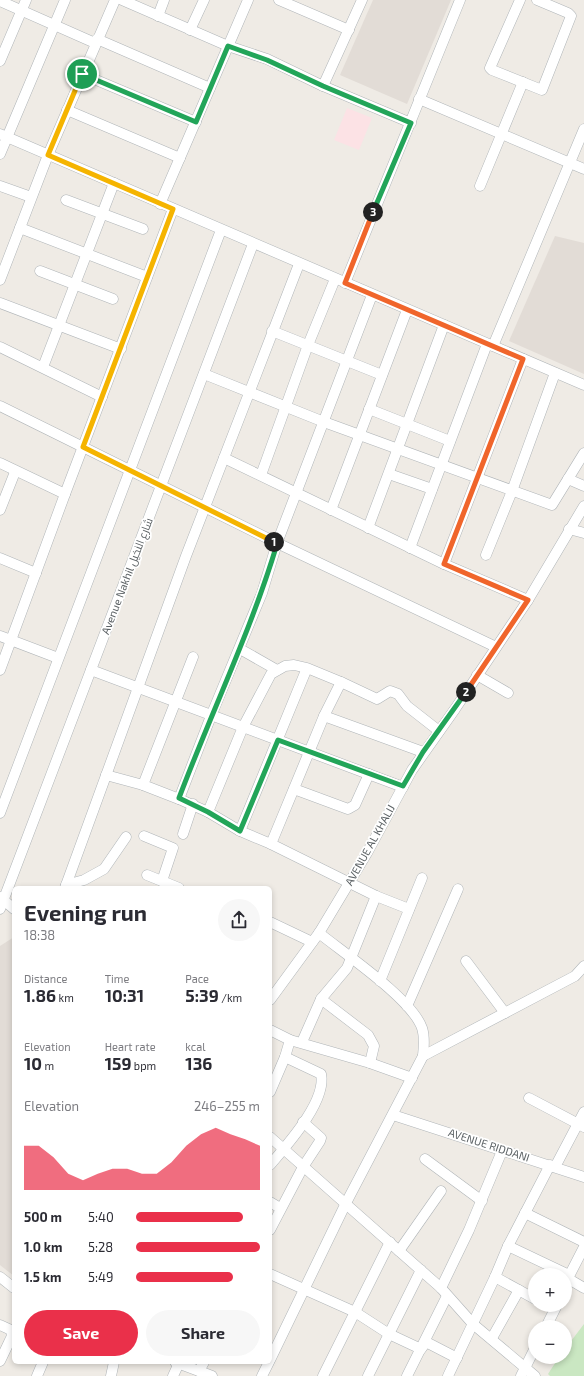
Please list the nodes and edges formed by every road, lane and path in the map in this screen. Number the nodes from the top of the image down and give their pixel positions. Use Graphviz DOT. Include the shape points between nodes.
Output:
graph roads {
  1 [pos="26,0"];
  2 [pos="65,0"];
  3 [pos="115,0"];
  4 [pos="122,0"];
  5 [pos="164,0"];
  6 [pos="204,0"];
  7 [pos="248,0"];
  8 [pos="279,0"];
  9 [pos="362,0"];
  10 [pos="460,0"];
  11 [pos="520,0"];
  12 [pos="537,0"];
  13 [pos="0,1"];
  14 [pos="22,11"];
  15 [pos="158,16"];
  16 [pos="55,25"];
  17 [pos="190,30"];
  18 [pos="349,30"];
  19 [pos="96,41"];
  20 [pos="228,46"];
  21 [pos="0,61"];
  22 [pos="82,74"];
  23 [pos="523,82"];
  24 [pos="323,86"];
  25 [pos="210,88"];
  26 [pos="420,99"];
  27 [pos="67,110"];
  28 [pos="196,122"];
  29 [pos="411,123"];
  30 [pos="584,129"];
  31 [pos="3,135"];
  32 [pos="501,135"];
  33 [pos="0,154"];
  34 [pos="48,155"];
  35 [pos="180,158"];
  36 [pos="569,162"];
  37 [pos="584,169"];
  38 [pos="114,184"];
  39 [pos="0,186"];
  40 [pos="480,186"];
  41 [pos="31,197"];
  42 [pos="66,200"];
  43 [pos="160,204"];
  44 [pos="173,209"];
  45 [pos="102,215"];
  46 [pos="20,228"];
  47 [pos="143,229"];
  48 [pos="221,230"];
  49 [pos="253,244"];
  50 [pos="87,254"];
  51 [pos="299,264"];
  52 [pos="40,271"];
  53 [pos="147,277"];
  54 [pos="335,279"];
  55 [pos="0,280"];
  56 [pos="345,283"];
  57 [pos="75,284"];
  58 [pos="372,295"];
  59 [pos="113,299"];
  60 [pos="0,303"];
  61 [pos="407,310"];
  62 [pos="444,325"];
  63 [pos="59,326"];
  64 [pos="272,331"];
  65 [pos="308,345"];
  66 [pos="490,345"];
  67 [pos="0,347"];
  68 [pos="121,349"];
  69 [pos="523,359"];
  70 [pos="346,360"];
  71 [pos="42,367"];
  72 [pos="555,373"];
  73 [pos="204,374"];
  74 [pos="382,375"];
  75 [pos="584,385"];
  76 [pos="249,393"];
  77 [pos="102,397"];
  78 [pos="0,406"];
  79 [pos="286,408"];
  80 [pos="369,409"];
  81 [pos="324,422"];
  82 [pos="408,424"];
  83 [pos="360,435"];
  84 [pos="450,441"];
  85 [pos="83,447"];
  86 [pos="399,450"];
  87 [pos="584,453"];
  88 [pos="224,458"];
  89 [pos="0,464"];
  90 [pos="441,466"];
  91 [pos="129,470"];
  92 [pos="15,472"];
  93 [pos="389,474"];
  94 [pos="261,475"];
  95 [pos="478,479"];
  96 [pos="568,479"];
  97 [pos="161,486"];
  98 [pos="584,486"];
  99 [pos="432,489"];
  100 [pos="512,491"];
  101 [pos="297,493"];
  102 [pos="66,494"];
  103 [pos="584,506"];
  104 [pos="205,508"];
  105 [pos="0,510"];
  106 [pos="331,510"];
  107 [pos="368,528"];
  108 [pos="569,530"];
  109 [pos="584,533"];
  110 [pos="277,544"];
  111 [pos="410,548"];
  112 [pos="486,555"];
  113 [pos="0,558"];
  114 [pos="444,564"];
  115 [pos="36,573"];
  116 [pos="528,600"];
  117 [pos="0,636"];
  118 [pos="11,640"];
  119 [pos="496,647"];
  120 [pos="240,649"];
  121 [pos="193,657"];
  122 [pos="58,658"];
  123 [pos="307,668"];
  124 [pos="0,670"];
  125 [pos="91,670"];
  126 [pos="277,670"];
  127 [pos="477,675"];
  128 [pos="341,682"];
  129 [pos="138,689"];
  130 [pos="508,693"];
  131 [pos="175,702"];
  132 [pos="211,716"];
  133 [pos="324,716"];
  134 [pos="243,727"];
  135 [pos="439,732"];
  136 [pos="278,740"];
  137 [pos="423,752"];
  138 [pos="310,753"];
  139 [pos="369,774"];
  140 [pos="106,775"];
  141 [pos="143,786"];
  142 [pos="403,786"];
  143 [pos="294,789"];
  144 [pos="179,798"];
  145 [pos="193,804"];
  146 [pos="208,812"];
  147 [pos="0,813"];
  148 [pos="240,831"];
  149 [pos="183,834"];
  150 [pos="144,836"];
  151 [pos="126,837"];
  152 [pos="270,844"];
  153 [pos="147,875"];
  154 [pos="422,878"];
  155 [pos="162,881"];
  156 [pos="349,883"];
  157 [pos="66,886"];
  158 [pos="69,886"];
  159 [pos="174,886"];
  160 [pos="458,889"];
  161 [pos="376,896"];
  162 [pos="1,902"];
  163 [pos="12,908"];
  164 [pos="409,909"];
  165 [pos="272,923"];
  166 [pos="319,933"];
  167 [pos="312,942"];
  168 [pos="351,958"];
  169 [pos="466,961"];
  170 [pos="584,966"];
  171 [pos="380,981"];
  172 [pos="272,997"];
  173 [pos="321,999"];
  174 [pos="407,1006"];
  175 [pos="505,1013"];
  176 [pos="272,1031"];
  177 [pos="290,1040"];
  178 [pos="302,1042"];
  179 [pos="423,1056"];
  180 [pos="285,1057"];
  181 [pos="370,1063"];
  182 [pos="412,1078"];
  183 [pos="272,1087"];
  184 [pos="530,1098"];
  185 [pos="584,1112"];
  186 [pos="393,1115"];
  187 [pos="303,1122"];
  188 [pos="581,1125"];
  189 [pos="272,1139"];
  190 [pos="284,1149"];
  191 [pos="502,1150"];
  192 [pos="425,1158"];
  193 [pos="272,1163"];
  194 [pos="552,1166"];
  195 [pos="303,1167"];
  196 [pos="584,1177"];
  197 [pos="441,1191"];
  198 [pos="482,1201"];
  199 [pos="272,1203"];
  200 [pos="346,1203"];
  201 [pos="280,1208"];
  202 [pos="525,1213"];
  203 [pos="272,1226"];
  204 [pos="390,1242"];
  205 [pos="584,1242"];
  206 [pos="508,1246"];
  207 [pos="584,1247"];
  208 [pos="400,1251"];
  209 [pos="547,1268"];
  210 [pos="421,1270"];
  211 [pos="572,1270"];
  212 [pos="272,1275"];
  213 [pos="0,1277"];
  214 [pos="495,1277"];
  215 [pos="572,1282"];
  216 [pos="12,1286"];
  217 [pos="304,1288"];
  218 [pos="584,1288"];
  219 [pos="519,1290"];
  220 [pos="444,1292"];
  221 [pos="528,1295"];
  222 [pos="354,1312"];
  223 [pos="473,1324"];
  224 [pos="0,1325"];
  225 [pos="389,1334"];
  226 [pos="492,1338"];
  227 [pos="421,1349"];
  228 [pos="272,1357"];
  229 [pos="457,1358"];
  230 [pos="0,1361"];
  231 [pos="528,1361"];
  232 [pos="42,1364"];
  233 [pos="114,1364"];
  234 [pos="177,1364"];
  235 [pos="183,1364"];
  236 [pos="268,1364"];
  237 [pos="201,1367"];
  238 [pos="523,1371"];
  239 [pos="37,1376"];
  240 [pos="111,1376"];
  241 [pos="173,1376"];
  242 [pos="212,1376"];
  243 [pos="262,1376"];
  244 [pos="323,1376"];
  245 [pos="368,1376"];
  246 [pos="407,1376"];
  247 [pos="448,1376"];
  248 [pos="535,1376"];
  1 -- 14 [label="street"];
  2 -- 16 [label="street"];
  3 -- 19 [label="street"];
  4 -- 15 [label="street"];
  5 -- 15 [label="street"];
  6 -- 17 [label="street"];
  7 -- 20 [label="street"];
  8 -- 18 [label="street"];
  9 -- 18 [label="street"];
  10 -- 26 [label="street"];
  11 -- 23 [label="street" via="490,68"];
  12 -- 23 [label="street" via="571,16 543,89"];
  13 -- 14 [label="street"];
  14 -- 16 [label="street"];
  14 -- 21 [label="street"];
  15 -- 17 [label="street"];
  16 -- 19 [label="street"];
  16 -- 31 [label="street"];
  17 -- 20 [label="street"];
  18 -- 24 [label="street"];
  19 -- 22 [label="street"];
  19 -- 25 [label="street"];
  20 -- 24 [label="street" via="273,62"];
  20 -- 25 [label="street"];
  22 -- 27 [label="street"];
  22 -- 28 [label="street"];
  23 -- 32 [label="street"];
  24 -- 29 [label="street"];
  25 -- 28 [label="street"];
  26 -- 29 [label="street"];
  26 -- 32 [label="street"];
  27 -- 34 [label="street"];
  27 -- 35 [label="street"];
  28 -- 35 [label="street"];
  29 -- 56 [label="street"];
  30 -- 36 [label="street"];
  31 -- 33 [label="street"];
  31 -- 34 [label="street"];
  32 -- 36 [label="street"];
  32 -- 40 [label="street"];
  34 -- 38 [label="street"];
  34 -- 41 [label="street"];
  35 -- 43 [label="street"];
  36 -- 37 [label="street"];
  36 -- 66 [label="street"];
  38 -- 43 [label="street"];
  38 -- 45 [label="street"];
  39 -- 41 [label="street"];
  41 -- 46 [label="street"];
  42 -- 45 [label="street"];
  43 -- 44 [label="street"];
  44 -- 48 [label="street"];
  44 -- 53 [label="street"];
  45 -- 47 [label="street"];
  45 -- 50 [label="street"];
  46 -- 50 [label="street"];
  46 -- 55 [label="street"];
  48 -- 49 [label="street"];
  48 -- 91 [label="street"];
  49 -- 51 [label="street"];
  49 -- 73 [label="street, Avenue Nakhil شارع النخيل"];
  50 -- 53 [label="street"];
  50 -- 57 [label="street"];
  51 -- 54 [label="street"];
  51 -- 64 [label="street"];
  52 -- 57 [label="street"];
  53 -- 68 [label="street"];
  54 -- 56 [label="street"];
  54 -- 65 [label="street"];
  56 -- 58 [label="street"];
  57 -- 59 [label="street"];
  57 -- 63 [label="street"];
  58 -- 61 [label="street"];
  58 -- 70 [label="street"];
  60 -- 63 [label="street"];
  61 -- 62 [label="street"];
  61 -- 74 [label="street"];
  62 -- 66 [label="street"];
  62 -- 82 [label="street"];
  63 -- 68 [label="street"];
  63 -- 71 [label="street"];
  64 -- 65 [label="street"];
  64 -- 76 [label="street"];
  65 -- 70 [label="street"];
  65 -- 79 [label="street"];
  66 -- 69 [label="street"];
  66 -- 84 [label="street"];
  67 -- 71 [label="street"];
  68 -- 77 [label="street"];
  69 -- 72 [label="street"];
  69 -- 95 [label="street"];
  70 -- 74 [label="street"];
  70 -- 81 [label="street"];
  71 -- 77 [label="street"];
  72 -- 75 [label="street"];
  72 -- 100 [label="street"];
  73 -- 76 [label="street"];
  73 -- 97 [label="street, Avenue Nakhil شارع النخيل"];
  74 -- 80 [label="street"];
  76 -- 79 [label="street"];
  76 -- 88 [label="street"];
  77 -- 85 [label="street"];
  78 -- 85 [label="street"];
  79 -- 81 [label="street"];
  79 -- 94 [label="street"];
  80 -- 82 [label="street"];
  80 -- 83 [label="street"];
  81 -- 83 [label="street"];
  81 -- 101 [label="street"];
  82 -- 84 [label="street"];
  82 -- 86 [label="street"];
  83 -- 86 [label="street"];
  83 -- 106 [label="street"];
  84 -- 90 [label="street"];
  85 -- 91 [label="street"];
  85 -- 102 [label="street"];
  86 -- 90 [label="street"];
  86 -- 93 [label="street"];
  87 -- 96 [label="street"];
  88 -- 94 [label="street"];
  88 -- 104 [label="street"];
  89 -- 92 [label="street"];
  90 -- 95 [label="street"];
  90 -- 99 [label="street"];
  91 -- 97 [label="street"];
  91 -- 122 [label="street"];
  92 -- 102 [label="street"];
  92 -- 105 [label="street"];
  93 -- 99 [label="street"];
  93 -- 107 [label="street"];
  94 -- 101 [label="street"];
  95 -- 100 [label="street"];
  95 -- 114 [label="street"];
  96 -- 98 [label="street"];
  96 -- 100 [label="street" via="552,505"];
  97 -- 104 [label="street"];
  97 -- 125 [label="street, Avenue Nakhil شارع النخيل"];
  99 -- 111 [label="street"];
  100 -- 112 [label="street"];
  101 -- 106 [label="street"];
  101 -- 110 [label="street"];
  102 -- 115 [label="street"];
  103 -- 108 [label="street, AVENUE AL KHALIJ"];
  104 -- 110 [label="street"];
  104 -- 129 [label="street"];
  106 -- 107 [label="street"];
  107 -- 111 [label="street"];
  108 -- 109 [label="street"];
  108 -- 116 [label="street, AVENUE AL KHALIJ"];
  110 -- 119 [label="street"];
  110 -- 120 [label="street" via="262,593"];
  111 -- 114 [label="street"];
  113 -- 115 [label="street"];
  114 -- 116 [label="street"];
  115 -- 118 [label="street"];
  116 -- 119 [label="street, AVENUE AL KHALIJ"];
  117 -- 118 [label="street"];
  118 -- 122 [label="street"];
  118 -- 124 [label="street"];
  119 -- 127 [label="street, AVENUE AL KHALIJ"];
  120 -- 126 [label="street"];
  120 -- 132 [label="street"];
  121 -- 131 [label="street"];
  122 -- 147 [label="street"];
  123 -- 126 [label="street" via="294,665"];
  123 -- 128 [label="street"];
  123 -- 136 [label="street"];
  125 -- 129 [label="street"];
  125 -- 162 [label="street, Avenue Nakhil شارع النخيل"];
  126 -- 134 [label="street" via="266,682"];
  127 -- 130 [label="street"];
  127 -- 135 [label="street, AVENUE AL KHALIJ"];
  128 -- 133 [label="street"];
  128 -- 135 [label="street" via="377,699 390,691 398,694 407,706"];
  129 -- 131 [label="street"];
  129 -- 140 [label="street"];
  131 -- 132 [label="street"];
  131 -- 141 [label="street"];
  132 -- 134 [label="street"];
  132 -- 144 [label="street"];
  133 -- 137 [label="street"];
  133 -- 138 [label="street"];
  134 -- 136 [label="street"];
  134 -- 146 [label="street"];
  135 -- 137 [label="street, AVENUE AL KHALIJ"];
  136 -- 138 [label="street"];
  136 -- 148 [label="street"];
  137 -- 142 [label="street, AVENUE AL KHALIJ"];
  138 -- 139 [label="street"];
  138 -- 143 [label="street"];
  139 -- 142 [label="street"];
  139 -- 143 [label="street" via="355,805 348,809"];
  140 -- 141 [label="street"];
  140 -- 157 [label="street"];
  141 -- 144 [label="street"];
  142 -- 156 [label="street, AVENUE AL KHALIJ"];
  143 -- 152 [label="street"];
  144 -- 145 [label="street"];
  145 -- 146 [label="street"];
  145 -- 149 [label="street"];
  146 -- 148 [label="street"];
  148 -- 152 [label="street"];
  150 -- 155 [label="street" via="173,848"];
  151 -- 158 [label="street" via="104,869"];
  152 -- 156 [label="street"];
  153 -- 155 [label="street"];
  154 -- 164 [label="street"];
  155 -- 159 [label="street"];
  156 -- 161 [label="street"];
  156 -- 166 [label="street, AVENUE AL KHALIJ"];
  160 -- 174 [label="street"];
  161 -- 164 [label="street"];
  161 -- 168 [label="street"];
  162 -- 163 [label="street"];
  164 -- 171 [label="street"];
  165 -- 167 [label="street"];
  166 -- 167 [label="street, AVENUE AL KHALIJ"];
  166 -- 168 [label="street"];
  167 -- 172 [label="street, AVENUE AL KHALIJ"];
  168 -- 171 [label="street"];
  168 -- 173 [label="street" via="348,968"];
  169 -- 175 [label="street"];
  170 -- 175 [label="street" via="575,976"];
  171 -- 174 [label="street"];
  173 -- 178 [label="street"];
  173 -- 181 [label="street" via="368,1035 374,1046"];
  174 -- 179 [label="street" via="422,1028"];
  175 -- 179 [label="street"];
  176 -- 177 [label="street"];
  177 -- 178 [label="street"];
  177 -- 180 [label="street"];
  178 -- 181 [label="street"];
  179 -- 182 [label="street"];
  180 -- 183 [label="street"];
  180 -- 187 [label="street" via="321,1074 318,1098"];
  181 -- 182 [label="street"];
  182 -- 186 [label="street"];
  184 -- 188 [label="street"];
  185 -- 188 [label="street"];
  186 -- 191 [label="street, AVENUE RIDDANI"];
  186 -- 200 [label="street"];
  187 -- 190 [label="street"];
  187 -- 195 [label="street" via="321,1138"];
  188 -- 194 [label="street"];
  189 -- 190 [label="street"];
  190 -- 193 [label="street"];
  190 -- 195 [label="street"];
  191 -- 194 [label="street, AVENUE RIDDANI"];
  191 -- 198 [label="street"];
  192 -- 198 [label="street"];
  194 -- 196 [label="street, AVENUE RIDDANI"];
  194 -- 202 [label="street"];
  195 -- 200 [label="street"];
  195 -- 201 [label="street"];
  197 -- 208 [label="street"];
  198 -- 220 [label="street"];
  199 -- 201 [label="street"];
  200 -- 204 [label="street"];
  200 -- 217 [label="street"];
  201 -- 203 [label="street"];
  202 -- 205 [label="street"];
  202 -- 206 [label="street"];
  204 -- 208 [label="street"];
  204 -- 222 [label="street"];
  206 -- 209 [label="street"];
  206 -- 214 [label="street"];
  207 -- 211 [label="street"];
  208 -- 210 [label="street"];
  210 -- 220 [label="street"];
  210 -- 225 [label="street"];
  212 -- 217 [label="street"];
  213 -- 216 [label="street"];
  214 -- 219 [label="street"];
  214 -- 223 [label="street"];
  215 -- 218 [label="street"];
  217 -- 222 [label="street"];
  217 -- 228 [label="street"];
  219 -- 221 [label="street"];
  219 -- 226 [label="street"];
  220 -- 223 [label="street"];
  220 -- 227 [label="street"];
  222 -- 225 [label="street"];
  222 -- 244 [label="street"];
  223 -- 226 [label="street"];
  223 -- 229 [label="street"];
  224 -- 230 [label="street" via="12,1333"];
  225 -- 227 [label="street"];
  225 -- 245 [label="street"];
  226 -- 238 [label="street"];
  227 -- 229 [label="street" via="426,1342"];
  227 -- 246 [label="street"];
  229 -- 247 [label="street"];
  231 -- 238 [label="street"];
  232 -- 239 [label="street"];
  233 -- 240 [label="street"];
  234 -- 241 [label="street"];
  235 -- 237 [label="street"];
  236 -- 243 [label="street"];
  237 -- 242 [label="street"];
  238 -- 248 [label="street"];
}
